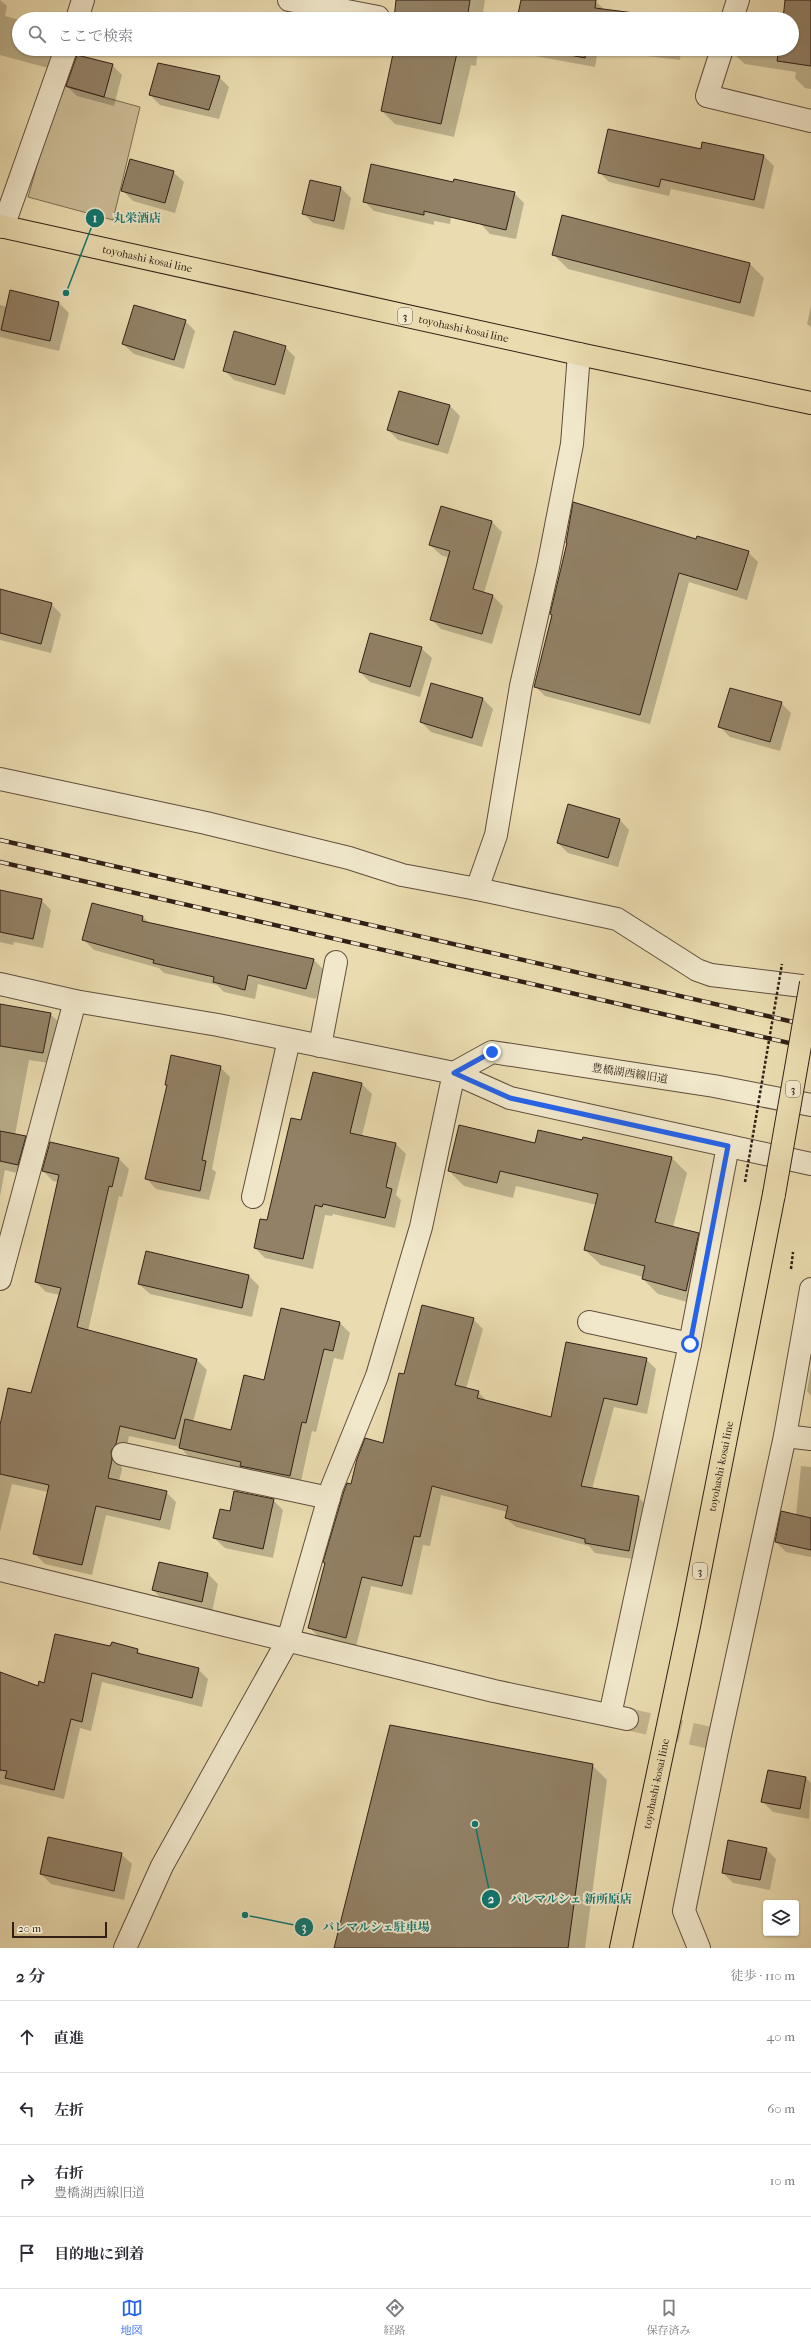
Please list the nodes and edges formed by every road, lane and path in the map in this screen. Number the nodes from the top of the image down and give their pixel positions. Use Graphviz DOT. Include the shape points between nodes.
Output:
graph roads {
  1 [pos="84,0"];
  2 [pos="289,0"];
  3 [pos="738,0"];
  4 [pos="80,12"];
  5 [pos="352,12"];
  6 [pos="734,12"];
  7 [pos="63,56"];
  8 [pos="720,56"];
  9 [pos="811,121"];
  10 [pos="2,226"];
  11 [pos="579,354"];
  12 [pos="811,403"];
  13 [pos="0,779"];
  14 [pos="477,889"];
  15 [pos="336,962"];
  16 [pos="782,964"];
  17 [pos="811,983"];
  18 [pos="0,984"];
  19 [pos="811,987"];
  20 [pos="75,1001"];
  21 [pos="289,1040"];
  22 [pos="320,1046"];
  23 [pos="454,1073"];
  24 [pos="811,1105"];
  25 [pos="728,1146"];
  26 [pos="811,1164"];
  27 [pos="744,1182"];
  28 [pos="253,1197"];
  29 [pos="793,1250"];
  30 [pos="790,1274"];
  31 [pos="0,1279"];
  32 [pos="811,1289"];
  33 [pos="589,1322"];
  34 [pos="690,1344"];
  35 [pos="785,1436"];
  36 [pos="811,1439"];
  37 [pos="123,1454"];
  38 [pos="329,1498"];
  39 [pos="0,1570"];
  40 [pos="288,1640"];
  41 [pos="125,1948"];
  42 [pos="621,1948"];
  43 [pos="699,1948"];
  1 -- 4 [label="street"];
  2 -- 5 [label="street"];
  3 -- 6 [label="street"];
  7 -- 10 [label="street"];
  8 -- 9 [label="street" via="707,96"];
  10 -- 11 [label="main road, toyohashi-kosai line / 3"];
  11 -- 12 [label="main road, toyohashi-kosai line / 3"];
  11 -- 14 [label="street" via="572,444 521,686 496,835"];
  13 -- 14 [label="street" via="206,823 349,858 402,875"];
  14 -- 19 [label="street" via="617,919 697,970"];
  15 -- 22 [label="street"];
  16 -- 27 [label="path, bridge"];
  17 -- 42 [label="main road, toyohashi-kosai line / 3, bridge" via="774,1194 689,1626"];
  18 -- 20 [label="street"];
  20 -- 21 [label="street"];
  20 -- 31 [label="street"];
  21 -- 22 [label="street"];
  21 -- 28 [label="street"];
  22 -- 23 [label="street"];
  23 -- 24 [label="street, 豊橋湖西線旧道" via="492,1052 714,1086"];
  23 -- 25 [label="street" via="510,1098"];
  23 -- 38 [label="street" via="421,1227 377,1376"];
  25 -- 26 [label="street"];
  25 -- 34 [label="street"];
  29 -- 30 [label="path"];
  32 -- 35 [label="street"];
  33 -- 34 [label="street"];
  34 -- 40 [label="street" via="618,1717 494,1691"];
  35 -- 36 [label="street"];
  35 -- 43 [label="street" via="718,1740 684,1911"];
  37 -- 38 [label="street"];
  38 -- 40 [label="street"];
  39 -- 40 [label="street"];
  40 -- 41 [label="street" via="162,1866"];
}
